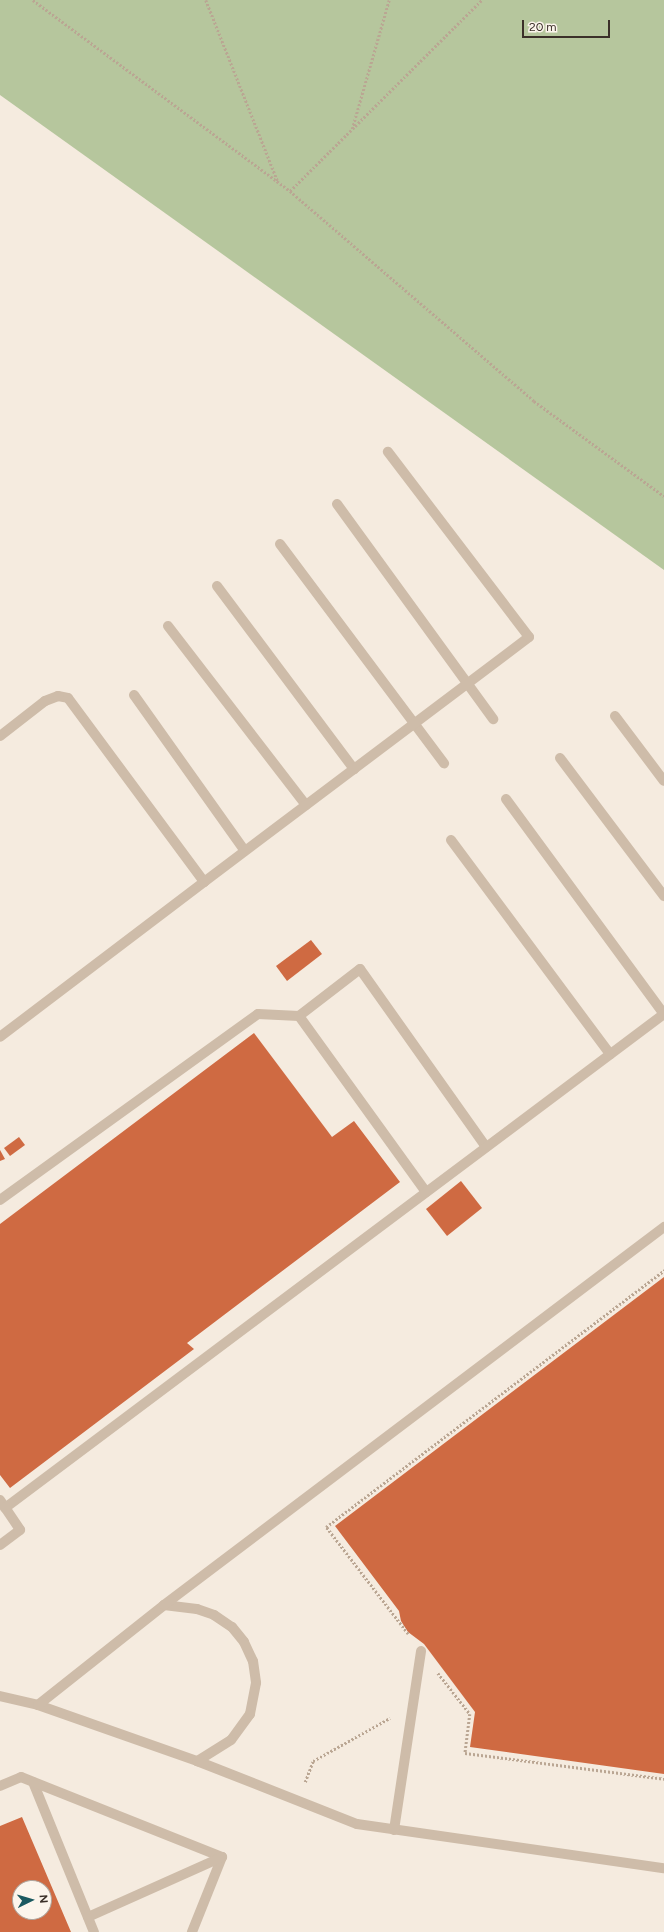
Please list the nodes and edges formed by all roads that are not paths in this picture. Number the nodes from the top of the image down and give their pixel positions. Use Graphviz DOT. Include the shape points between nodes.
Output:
graph roads {
  1 [pos="388,452"];
  2 [pos="337,504"];
  3 [pos="280,544"];
  4 [pos="217,586"];
  5 [pos="168,626"];
  6 [pos="467,684"];
  7 [pos="134,695"];
  8 [pos="615,716"];
  9 [pos="493,719"];
  10 [pos="416,722"];
  11 [pos="0,736"];
  12 [pos="560,758"];
  13 [pos="444,763"];
  14 [pos="354,769"];
  15 [pos="664,781"];
  16 [pos="506,799"];
  17 [pos="306,805"];
  18 [pos="451,840"];
  19 [pos="245,851"];
  20 [pos="204,882"];
  21 [pos="664,896"];
  22 [pos="664,1014"];
  23 [pos="299,1016"];
  24 [pos="0,1037"];
  25 [pos="610,1054"];
  26 [pos="486,1147"];
  27 [pos="426,1192"];
  28 [pos="0,1200"];
  29 [pos="664,1227"];
  30 [pos="3,1504"];
  31 [pos="0,1545"];
  32 [pos="164,1606"];
  33 [pos="421,1651"];
  34 [pos="3,1697"];
  35 [pos="38,1705"];
  36 [pos="196,1761"];
  37 [pos="33,1782"];
  38 [pos="0,1786"];
  39 [pos="394,1830"];
  40 [pos="222,1857"];
  41 [pos="664,1868"];
  42 [pos="88,1917"];
  43 [pos="94,1932"];
  44 [pos="192,1932"];
  1 -- 6 [label="lane" via="529,637"];
  2 -- 6 [label="lane"];
  3 -- 10 [label="lane"];
  4 -- 14 [label="lane"];
  5 -- 17 [label="lane"];
  6 -- 9 [label="lane"];
  6 -- 10 [label="lane"];
  7 -- 19 [label="lane"];
  8 -- 15 [label="lane"];
  10 -- 13 [label="lane"];
  10 -- 14 [label="lane"];
  11 -- 20 [label="lane" via="45,701 58,696 68,698"];
  12 -- 21 [label="lane"];
  14 -- 17 [label="lane"];
  16 -- 22 [label="lane"];
  17 -- 19 [label="lane"];
  18 -- 25 [label="lane"];
  19 -- 20 [label="lane"];
  20 -- 24 [label="lane"];
  22 -- 25 [label="lane"];
  23 -- 26 [label="lane" via="360,969"];
  23 -- 27 [label="lane"];
  23 -- 28 [label="lane" via="258,1014"];
  25 -- 26 [label="lane"];
  26 -- 27 [label="lane"];
  27 -- 30 [label="lane"];
  29 -- 32 [label="lane"];
  30 -- 31 [label="lane" via="20,1530"];
  32 -- 35 [label="lane"];
  32 -- 36 [label="lane" via="197,1609 214,1615 232,1627 244,1642 253,1662 256,1683 250,1714 231,1740"];
  33 -- 39 [label="lane"];
  34 -- 35 [label="lane"];
  35 -- 36 [label="lane"];
  36 -- 39 [label="lane" via="357,1824"];
  37 -- 38 [label="lane" via="21,1777"];
  37 -- 40 [label="lane"];
  37 -- 42 [label="lane"];
  39 -- 41 [label="lane"];
  40 -- 42 [label="lane"];
  40 -- 44 [label="lane"];
  42 -- 43 [label="lane"];
}
